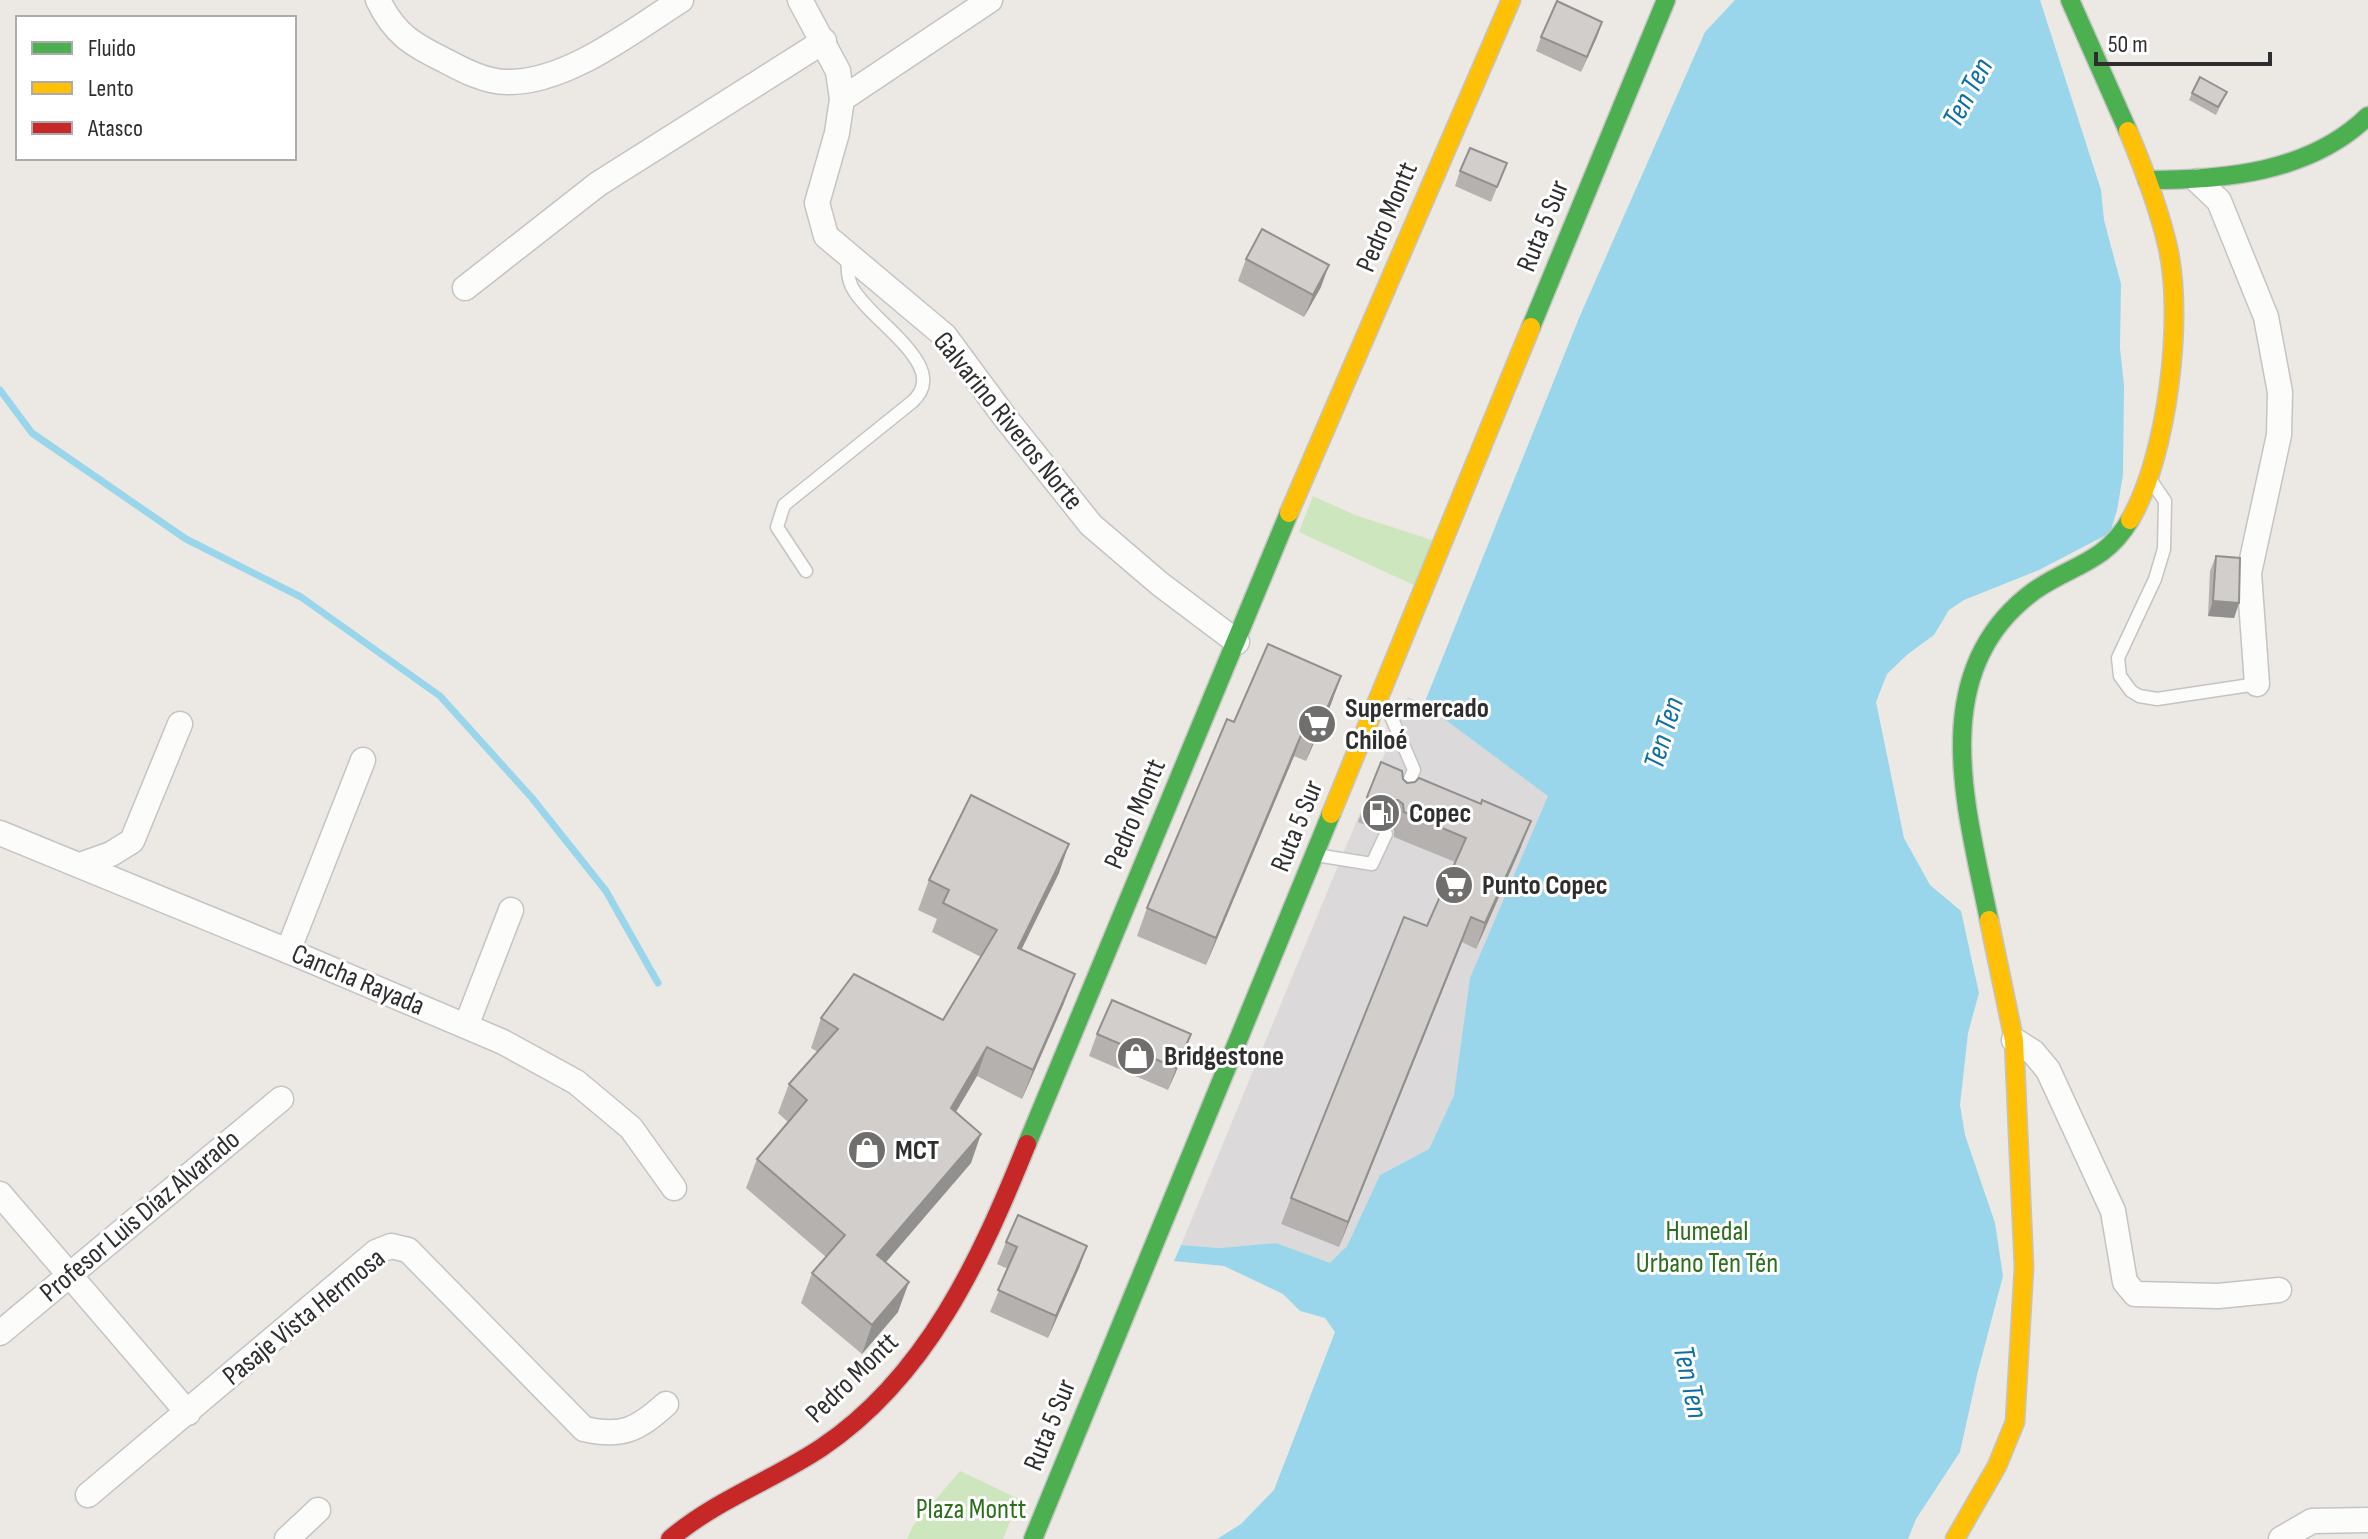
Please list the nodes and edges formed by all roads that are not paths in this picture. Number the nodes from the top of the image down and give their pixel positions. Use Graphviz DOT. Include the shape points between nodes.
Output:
graph roads {
  1 [pos="378,0"];
  2 [pos="681,0"];
  3 [pos="800,0"];
  4 [pos="990,0"];
  5 [pos="1511,0"];
  6 [pos="1666,0"];
  7 [pos="2070,0"];
  8 [pos="824,41"];
  9 [pos="842,99"];
  10 [pos="2368,116"];
  11 [pos="2147,180"];
  12 [pos="2198,181"];
  13 [pos="848,256"];
  14 [pos="465,288"];
  15 [pos="2149,480"];
  16 [pos="806,571"];
  17 [pos="1237,642"];
  18 [pos="2257,684"];
  19 [pos="1381,695"];
  20 [pos="180,724"];
  21 [pos="363,760"];
  22 [pos="1401,800"];
  23 [pos="0,833"];
  24 [pos="1386,834"];
  25 [pos="1315,855"];
  26 [pos="80,865"];
  27 [pos="511,910"];
  28 [pos="288,951"];
  29 [pos="466,1026"];
  30 [pos="2014,1040"];
  31 [pos="281,1099"];
  32 [pos="674,1188"];
  33 [pos="0,1194"];
  34 [pos="69,1274"];
  35 [pos="2279,1290"];
  36 [pos="0,1333"];
  37 [pos="666,1404"];
  38 [pos="188,1413"];
  39 [pos="88,1495"];
  40 [pos="318,1510"];
  41 [pos="2368,1520"];
  42 [pos="287,1539"];
  43 [pos="670,1539"];
  44 [pos="1033,1539"];
  45 [pos="1955,1539"];
  46 [pos="2281,1539"];
  1 -- 2 [label="street" via="406,39 471,74 504,82 559,72"];
  3 -- 8 [label="street, Galvarino Riveros Norte"];
  4 -- 9 [label="street"];
  5 -- 17 [label="main road, Pedro Montt"];
  6 -- 19 [label="main road, Ruta 5 Sur"];
  7 -- 11 [label="main road"];
  8 -- 9 [label="street, Galvarino Riveros Norte" via="838,71"];
  8 -- 14 [label="street" via="598,184"];
  9 -- 13 [label="street, Galvarino Riveros Norte" via="817,203 826,236"];
  10 -- 12 [label="main road" via="2304,156 2261,172"];
  11 -- 12 [label="main road"];
  11 -- 15 [label="main road" via="2168,250 2172,303 2167,397"];
  12 -- 18 [label="street" via="2219,201 2266,317 2280,392 2279,435 2249,573"];
  13 -- 16 [label="lane" via="852,287 919,361 923,384 917,397 784,505 777,527"];
  13 -- 17 [label="street, Galvarino Riveros Norte" via="945,336 1091,525"];
  15 -- 18 [label="lane" via="2165,501 2164,549 2118,658 2120,676 2139,696 2157,699"];
  15 -- 30 [label="main road" via="2136,513 2116,541 2082,567 2035,591 2002,625 1977,666 1966,700 1960,736 1962,786"];
  17 -- 43 [label="main road, Pedro Montt" via="982,1254 943,1322 897,1380 846,1429 818,1450 702,1512"];
  19 -- 22 [label="lane" via="1414,770"];
  19 -- 25 [label="main road, Ruta 5 Sur"];
  20 -- 26 [label="street" via="132,841"];
  21 -- 28 [label="street"];
  23 -- 26 [label="street, Cancha Rayada"];
  24 -- 25 [label="lane" via="1372,864"];
  25 -- 44 [label="main road, Ruta 5 Sur"];
  26 -- 28 [label="street, Cancha Rayada"];
  27 -- 29 [label="street"];
  28 -- 29 [label="street, Cancha Rayada"];
  29 -- 32 [label="street, Cancha Rayada" via="576,1082 631,1128"];
  30 -- 35 [label="street" via="2048,1070 2113,1211 2125,1282 2135,1294 2218,1296"];
  30 -- 45 [label="main road" via="2024,1267 2015,1422 1997,1466"];
  31 -- 34 [label="street, Profesor Luis Díaz Alvarado"];
  33 -- 34 [label="street"];
  34 -- 36 [label="street, Profesor Luis Díaz Alvarado"];
  34 -- 38 [label="street"];
  37 -- 38 [label="street, Pasaje Vista Hermosa" via="643,1425 623,1432 584,1429 408,1250 391,1246 376,1252"];
  38 -- 39 [label="street, Pasaje Vista Hermosa"];
  40 -- 42 [label="street"];
  41 -- 46 [label="street" via="2312,1521"];
}
